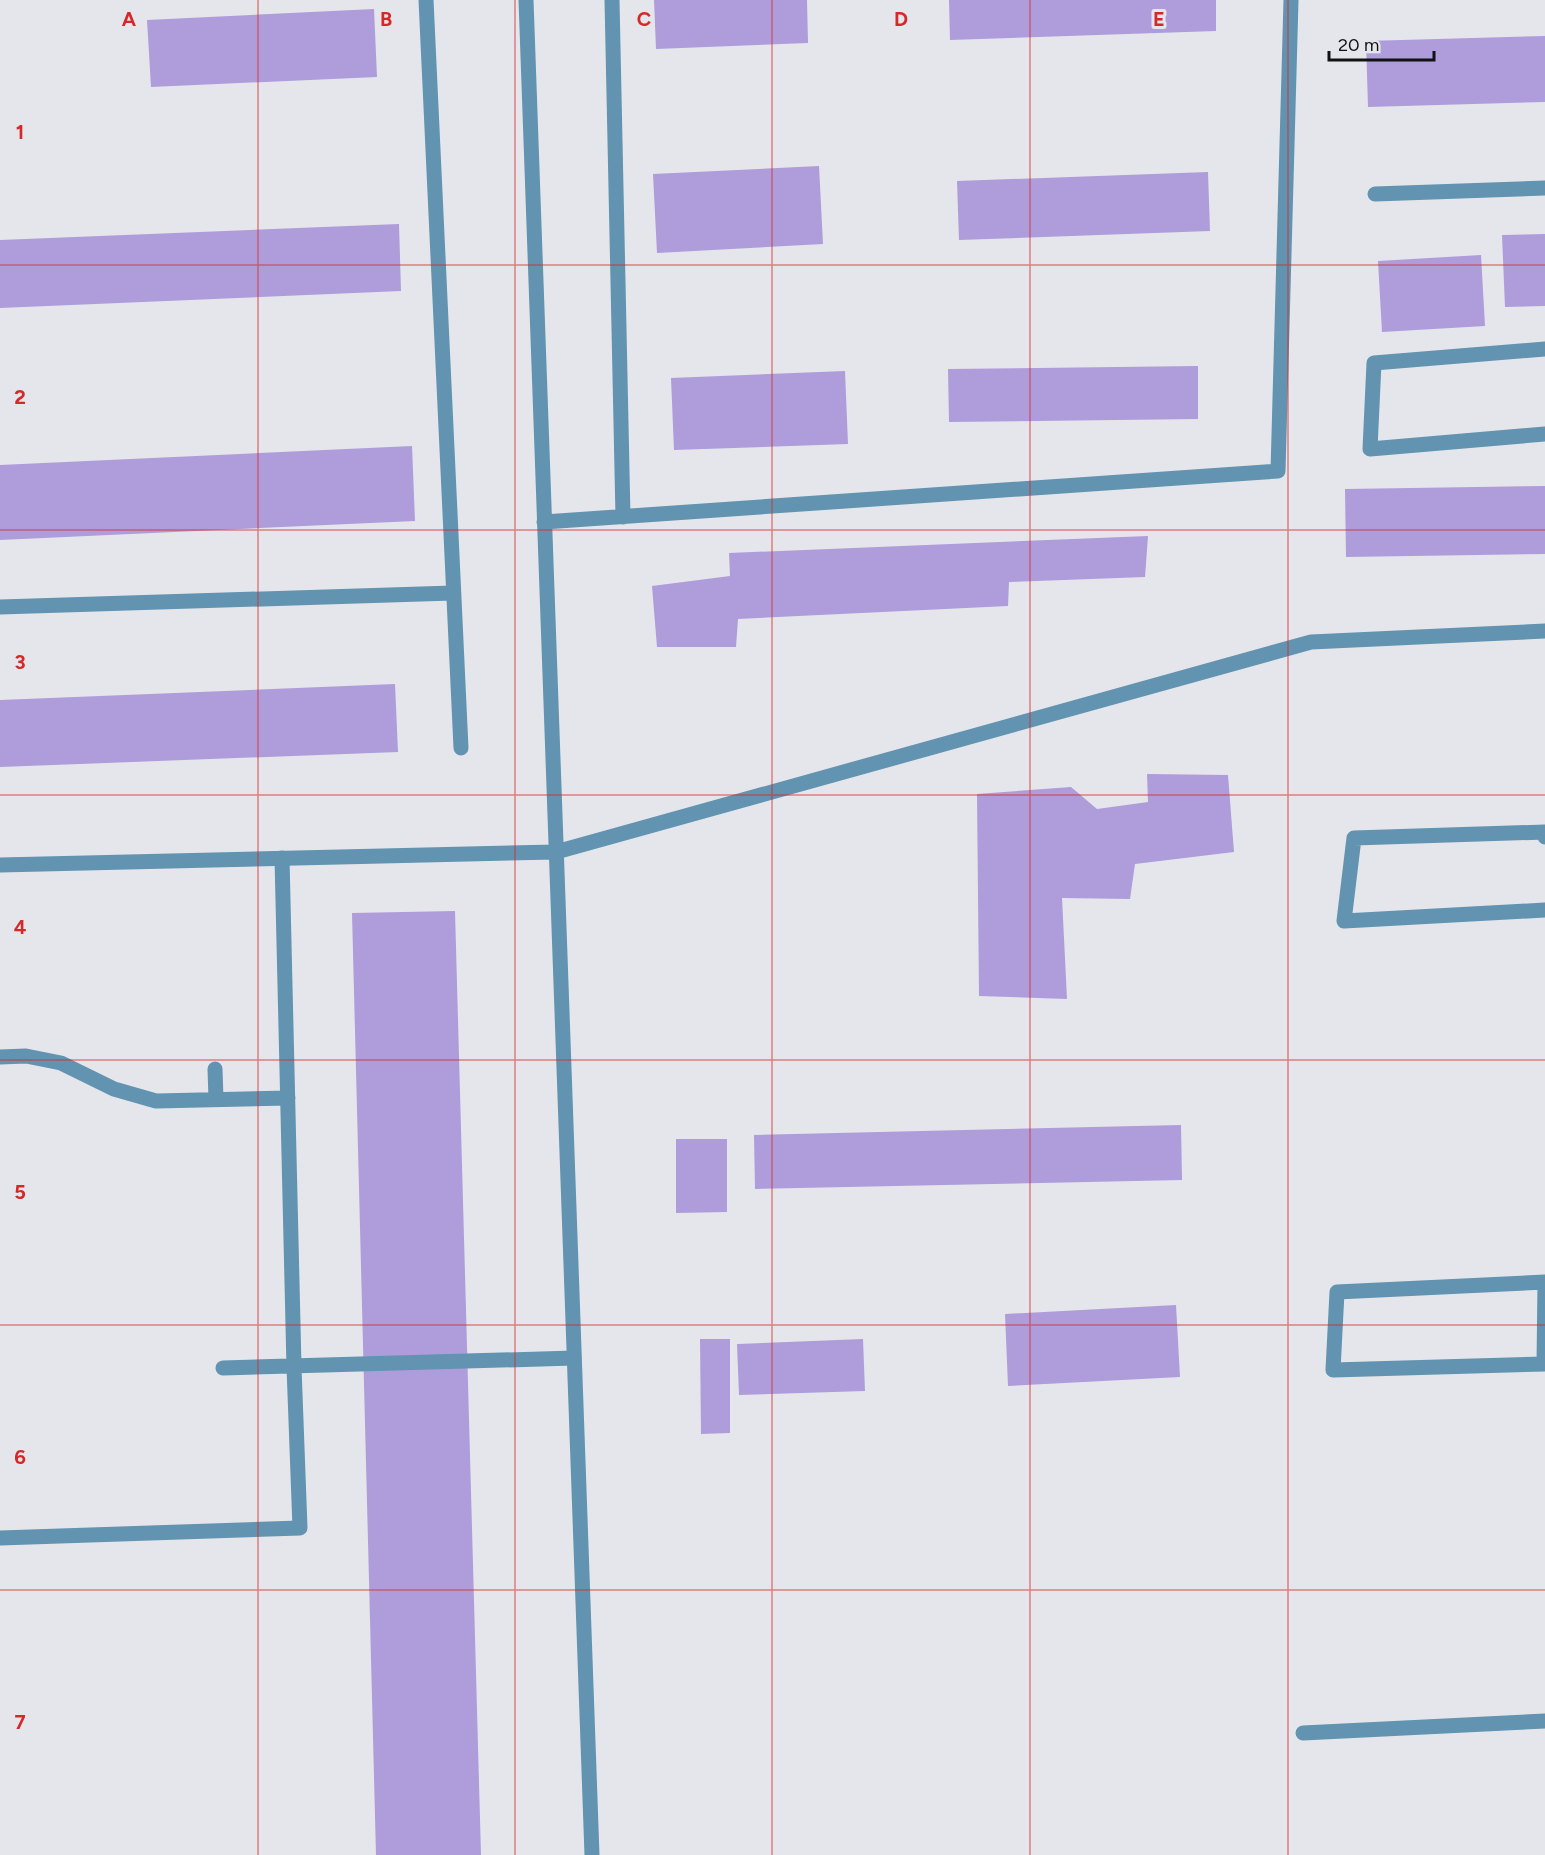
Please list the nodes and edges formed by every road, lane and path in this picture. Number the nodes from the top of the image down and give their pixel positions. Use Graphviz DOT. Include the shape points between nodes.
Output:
graph roads {
  1 [pos="426,0"];
  2 [pos="526,0"];
  3 [pos="612,0"];
  4 [pos="1291,0"];
  5 [pos="1545,188"];
  6 [pos="1375,194"];
  7 [pos="1545,349"];
  8 [pos="1545,434"];
  9 [pos="622,517"];
  10 [pos="544,522"];
  11 [pos="453,593"];
  12 [pos="0,607"];
  13 [pos="1545,631"];
  14 [pos="461,748"];
  15 [pos="1545,837"];
  16 [pos="556,852"];
  17 [pos="282,858"];
  18 [pos="0,865"];
  19 [pos="1545,910"];
  20 [pos="0,1057"];
  21 [pos="215,1069"];
  22 [pos="288,1098"];
  23 [pos="216,1099"];
  24 [pos="1545,1282"];
  25 [pos="574,1358"];
  26 [pos="1545,1364"];
  27 [pos="294,1367"];
  28 [pos="223,1368"];
  29 [pos="0,1538"];
  30 [pos="1545,1721"];
  31 [pos="1304,1733"];
  32 [pos="592,1855"];
  1 -- 11 [label="street"];
  2 -- 10 [label="street"];
  3 -- 9 [label="street"];
  4 -- 9 [label="street" via="1278,471"];
  5 -- 6 [label="street"];
  7 -- 8 [label="street" via="1374,363 1370,449"];
  9 -- 10 [label="street"];
  10 -- 16 [label="street"];
  11 -- 12 [label="street"];
  11 -- 14 [label="street"];
  13 -- 16 [label="street" via="1311,642"];
  15 -- 19 [label="street" via="1545,832 1354,838 1344,921"];
  16 -- 17 [label="street"];
  16 -- 25 [label="street"];
  17 -- 18 [label="street"];
  17 -- 22 [label="street"];
  20 -- 23 [label="street" via="26,1056 62,1063 114,1089 156,1101"];
  21 -- 23 [label="street"];
  22 -- 23 [label="street"];
  22 -- 27 [label="street"];
  24 -- 26 [label="street"];
  24 -- 26 [label="street" via="1337,1292 1333,1370"];
  25 -- 27 [label="street"];
  25 -- 32 [label="street"];
  27 -- 28 [label="street"];
  27 -- 29 [label="street" via="300,1528"];
  30 -- 31 [label="street"];
}
